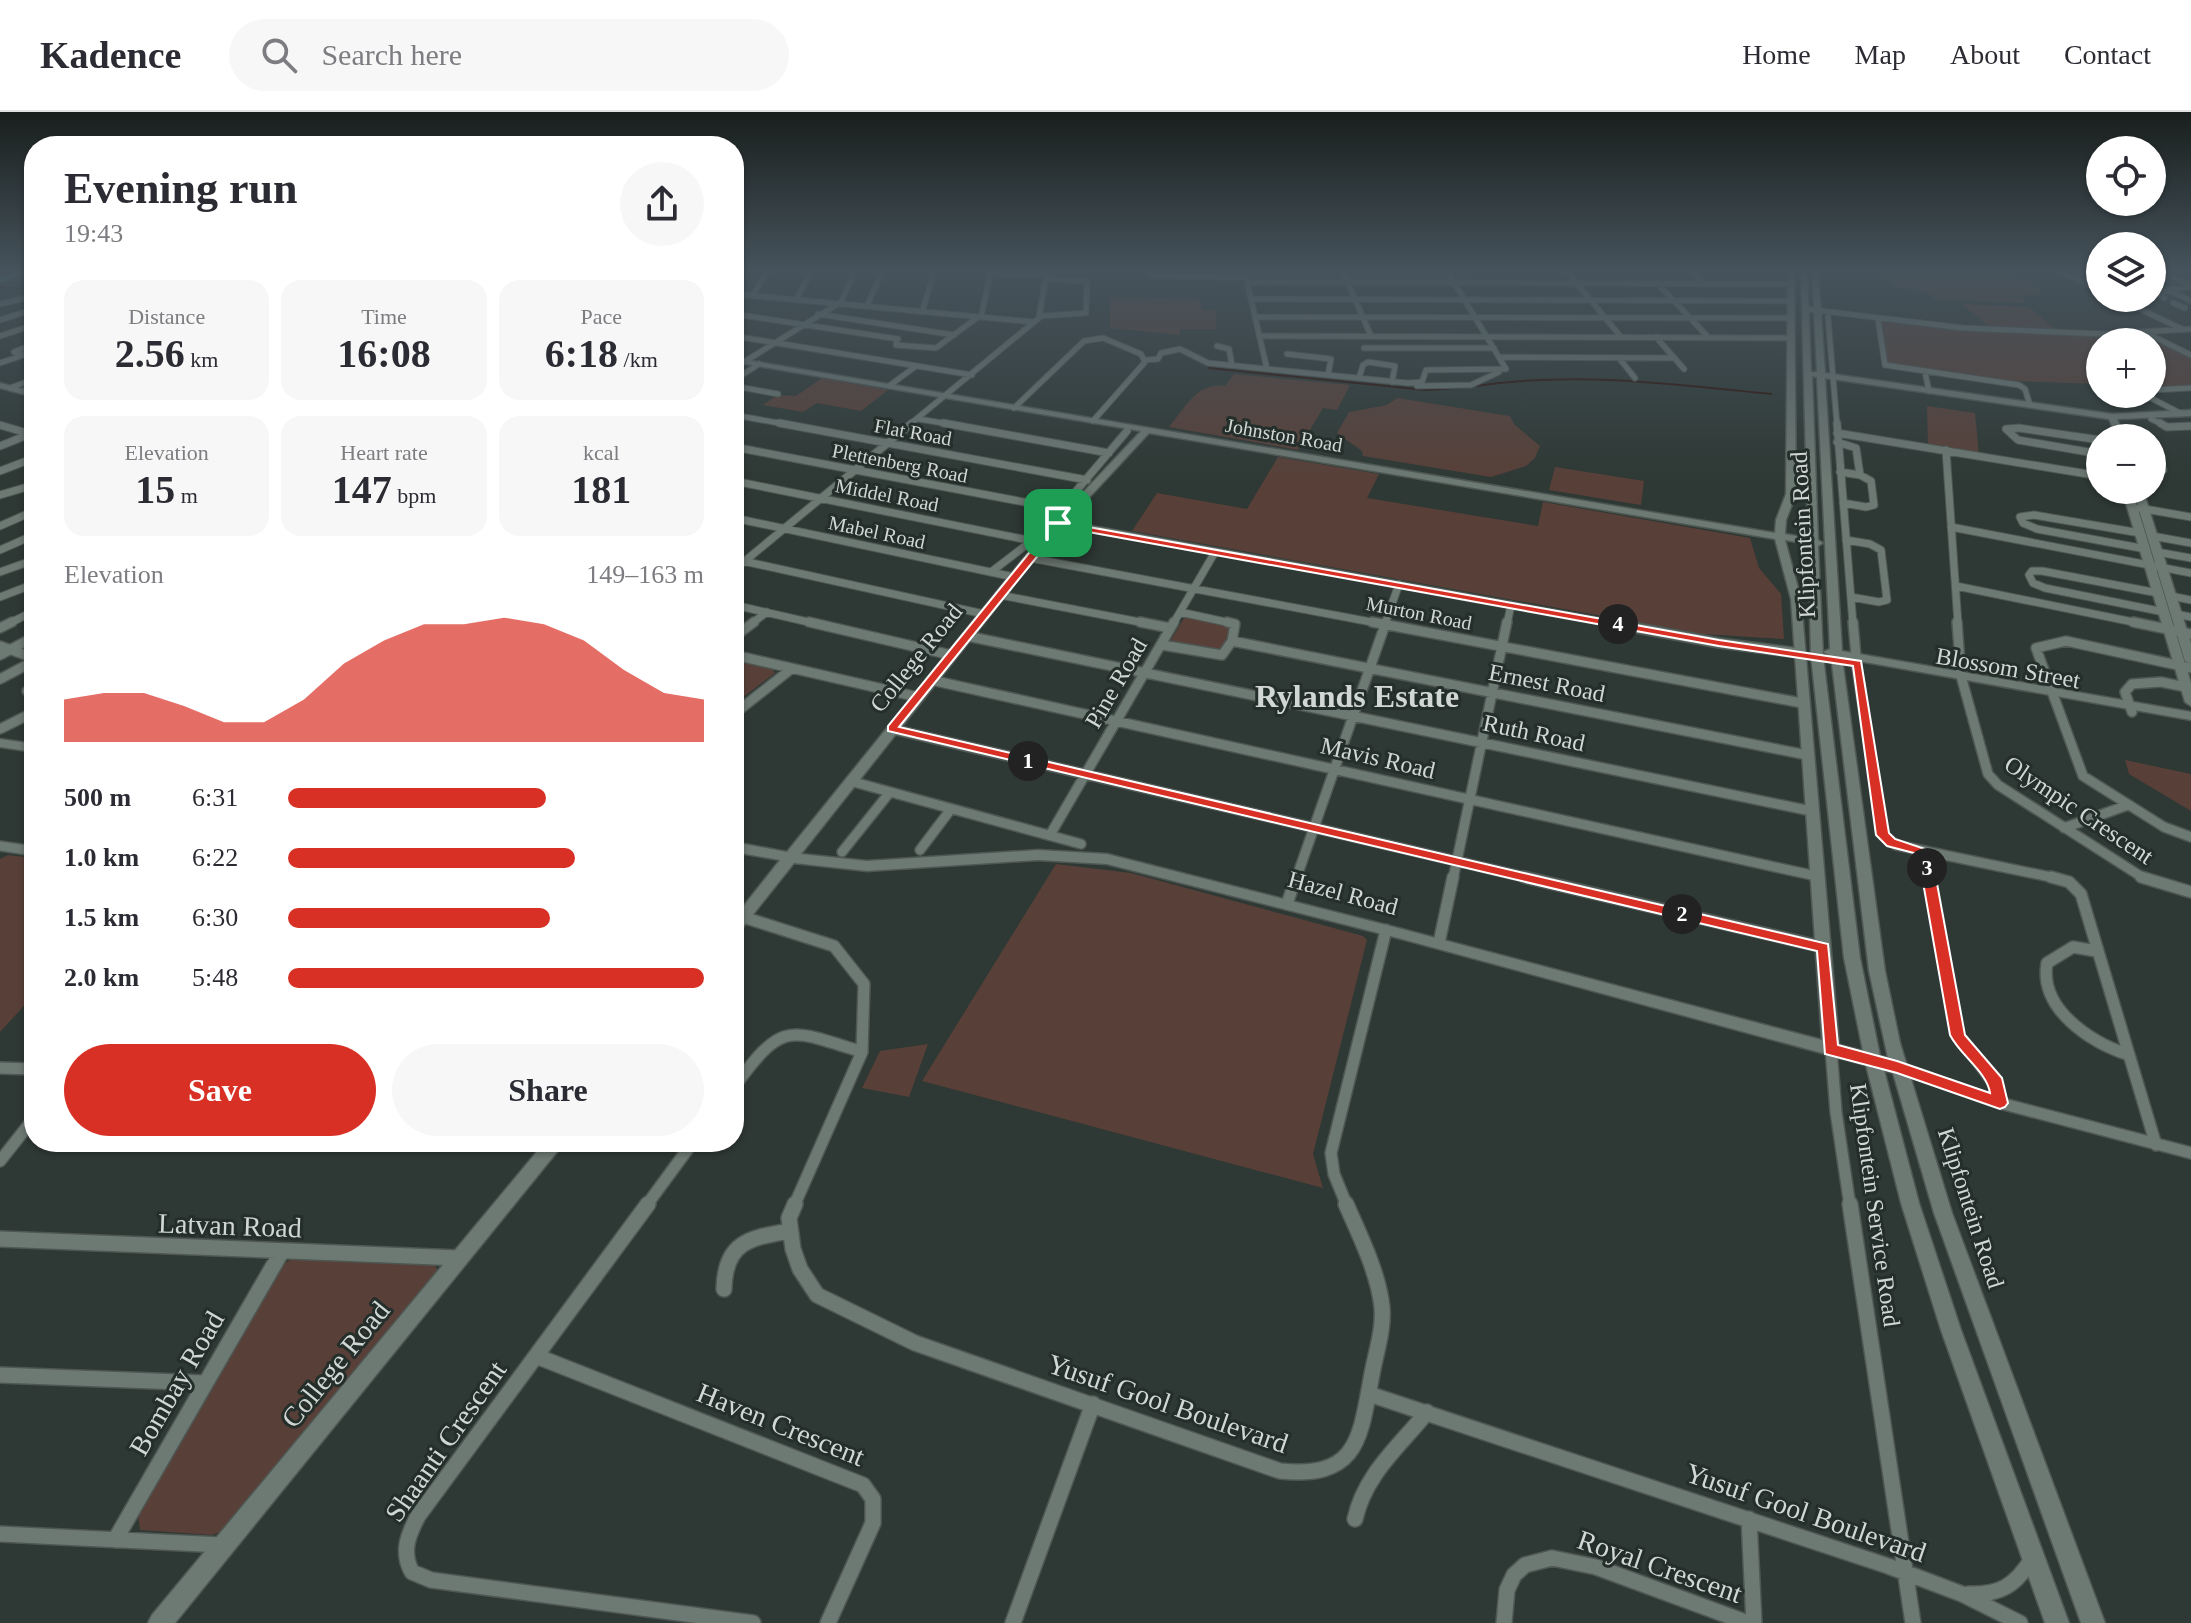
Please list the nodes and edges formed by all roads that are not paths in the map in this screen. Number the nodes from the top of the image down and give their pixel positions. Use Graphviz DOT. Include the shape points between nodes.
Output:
graph roads {
  1 [pos="898,339"];
  2 [pos="757,340"];
  3 [pos="778,340"];
  4 [pos="948,340"];
  5 [pos="1013,340"];
  6 [pos="1093,340"];
  7 [pos="1103,340"];
  8 [pos="1260,340"];
  9 [pos="1419,340"];
  10 [pos="1489,340"];
  11 [pos="1570,340"];
  12 [pos="1658,340"];
  13 [pos="1790,340"];
  14 [pos="1806,340"];
  15 [pos="1821,340"];
  16 [pos="1827,340"];
  17 [pos="1881,340"];
  18 [pos="774,342"];
  19 [pos="2166,343"];
  20 [pos="1217,346"];
  21 [pos="24,348"];
  22 [pos="1364,348"];
  23 [pos="1424,348"];
  24 [pos="1494,348"];
  25 [pos="1287,354"];
  26 [pos="23,355"];
  27 [pos="2191,355"];
  28 [pos="1303,356"];
  29 [pos="1500,357"];
  30 [pos="744,358"];
  31 [pos="1583,358"];
  32 [pos="1619,358"];
  33 [pos="1674,358"];
  34 [pos="1145,360"];
  35 [pos="744,362"];
  36 [pos="0,363"];
  37 [pos="759,364"];
  38 [pos="1232,365"];
  39 [pos="916,366"];
  40 [pos="1267,369"];
  41 [pos="1684,369"];
  42 [pos="1499,371"];
  43 [pos="1297,372"];
  44 [pos="1925,372"];
  45 [pos="1790,373"];
  46 [pos="744,375"];
  47 [pos="972,375"];
  48 [pos="1328,375"];
  49 [pos="1807,375"];
  50 [pos="1359,378"];
  51 [pos="1635,378"];
  52 [pos="1826,378"];
  53 [pos="1392,382"];
  54 [pos="24,383"];
  55 [pos="1408,383"];
  56 [pos="0,385"];
  57 [pos="744,386"];
  58 [pos="889,386"];
  59 [pos="10,388"];
  60 [pos="2191,388"];
  61 [pos="2166,389"];
  62 [pos="22,391"];
  63 [pos="1929,391"];
  64 [pos="778,394"];
  65 [pos="947,396"];
  66 [pos="1965,398"];
  67 [pos="2030,405"];
  68 [pos="2166,406"];
  69 [pos="1014,408"];
  70 [pos="2180,413"];
  71 [pos="2191,415"];
  72 [pos="744,417"];
  73 [pos="2109,418"];
  74 [pos="919,419"];
  75 [pos="2151,419"];
  76 [pos="1093,421"];
  77 [pos="2112,424"];
  78 [pos="0,425"];
  79 [pos="2191,426"];
  80 [pos="1148,429"];
  81 [pos="1127,431"];
  82 [pos="24,432"];
  83 [pos="1837,433"];
  84 [pos="24,438"];
  85 [pos="2086,438"];
  86 [pos="1837,442"];
  87 [pos="890,444"];
  88 [pos="0,446"];
  89 [pos="744,449"];
  90 [pos="1946,450"];
  91 [pos="2086,452"];
  92 [pos="1109,453"];
  93 [pos="24,462"];
  94 [pos="854,470"];
  95 [pos="0,471"];
  96 [pos="1840,472"];
  97 [pos="2086,474"];
  98 [pos="1860,475"];
  99 [pos="1087,480"];
  100 [pos="744,483"];
  101 [pos="24,488"];
  102 [pos="0,495"];
  103 [pos="820,498"];
  104 [pos="1843,503"];
  105 [pos="2136,504"];
  106 [pos="2138,504"];
  107 [pos="2138,508"];
  108 [pos="1061,509"];
  109 [pos="24,515"];
  110 [pos="2191,517"];
  111 [pos="744,520"];
  112 [pos="2077,522"];
  113 [pos="1058,523"];
  114 [pos="0,526"];
  115 [pos="1951,527"];
  116 [pos="784,529"];
  117 [pos="1744,530"];
  118 [pos="2146,534"];
  119 [pos="1780,536"];
  120 [pos="2080,537"];
  121 [pos="24,539"];
  122 [pos="1846,540"];
  123 [pos="1033,541"];
  124 [pos="1811,542"];
  125 [pos="2191,543"];
  126 [pos="1828,544"];
  127 [pos="0,550"];
  128 [pos="2151,550"];
  129 [pos="1781,551"];
  130 [pos="1215,552"];
  131 [pos="1030,558"];
  132 [pos="2191,558"];
  133 [pos="744,561"];
  134 [pos="24,564"];
  135 [pos="2156,567"];
  136 [pos="0,572"];
  137 [pos="991,572"];
  138 [pos="2191,573"];
  139 [pos="1014,577"];
  140 [pos="1399,584"];
  141 [pos="1956,586"];
  142 [pos="24,587"];
  143 [pos="1194,589"];
  144 [pos="2158,593"];
  145 [pos="1000,595"];
  146 [pos="2171,596"];
  147 [pos="0,597"];
  148 [pos="1851,597"];
  149 [pos="2191,600"];
  150 [pos="1511,605"];
  151 [pos="744,607"];
  152 [pos="767,612"];
  153 [pos="1180,612"];
  154 [pos="2170,613"];
  155 [pos="984,614"];
  156 [pos="24,616"];
  157 [pos="2191,617"];
  158 [pos="1385,624"];
  159 [pos="0,628"];
  160 [pos="1170,628"];
  161 [pos="744,629"];
  162 [pos="2181,632"];
  163 [pos="967,636"];
  164 [pos="1232,641"];
  165 [pos="24,642"];
  166 [pos="1162,645"];
  167 [pos="0,646"];
  168 [pos="1502,646"];
  169 [pos="10,649"];
  170 [pos="1799,649"];
  171 [pos="1817,653"];
  172 [pos="0,655"];
  173 [pos="24,655"];
  174 [pos="951,655"];
  175 [pos="1837,656"];
  176 [pos="744,657"];
  177 [pos="1857,660"];
  178 [pos="2187,665"];
  179 [pos="24,666"];
  180 [pos="1368,668"];
  181 [pos="791,669"];
  182 [pos="1145,672"];
  183 [pos="0,679"];
  184 [pos="1962,679"];
  185 [pos="931,680"];
  186 [pos="2189,688"];
  187 [pos="1492,693"];
  188 [pos="2053,695"];
  189 [pos="918,697"];
  190 [pos="2191,702"];
  191 [pos="1802,703"];
  192 [pos="744,706"];
  193 [pos="2131,709"];
  194 [pos="1353,716"];
  195 [pos="2191,716"];
  196 [pos="24,717"];
  197 [pos="1117,721"];
  198 [pos="2191,723"];
  199 [pos="0,729"];
  200 [pos="892,729"];
  201 [pos="0,743"];
  202 [pos="1481,743"];
  203 [pos="24,747"];
  204 [pos="1807,755"];
  205 [pos="1334,769"];
  206 [pos="1086,774"];
  207 [pos="850,781"];
  208 [pos="890,792"];
  209 [pos="1469,799"];
  210 [pos="2128,805"];
  211 [pos="951,809"];
  212 [pos="1811,811"];
  213 [pos="1313,827"];
  214 [pos="2064,828"];
  215 [pos="1050,835"];
  216 [pos="2191,837"];
  217 [pos="929,839"];
  218 [pos="850,842"];
  219 [pos="942,842"];
  220 [pos="1081,844"];
  221 [pos="0,846"];
  222 [pos="864,846"];
  223 [pos="744,849"];
  224 [pos="24,850"];
  225 [pos="920,850"];
  226 [pos="1924,851"];
  227 [pos="842,852"];
  228 [pos="790,858"];
  229 [pos="1457,861"];
  230 [pos="1816,876"];
  231 [pos="2191,892"];
  232 [pos="1287,904"];
  233 [pos="744,915"];
  234 [pos="744,923"];
  235 [pos="1386,930"];
  236 [pos="1439,943"];
  237 [pos="1823,947"];
  238 [pos="2096,951"];
  239 [pos="1831,1049"];
  240 [pos="862,1052"];
  241 [pos="2129,1055"];
  242 [pos="1873,1060"];
  243 [pos="1897,1067"];
  244 [pos="0,1068"];
  245 [pos="24,1069"];
  246 [pos="744,1074"];
  247 [pos="2000,1103"];
  248 [pos="24,1133"];
  249 [pos="2156,1145"];
  250 [pos="547,1152"];
  251 [pos="686,1152"];
  252 [pos="2191,1153"];
  253 [pos="0,1161"];
  254 [pos="789,1231"];
  255 [pos="0,1239"];
  256 [pos="282,1251"];
  257 [pos="459,1258"];
  258 [pos="724,1289"];
  259 [pos="536,1356"];
  260 [pos="0,1375"];
  261 [pos="205,1383"];
  262 [pos="1369,1394"];
  263 [pos="1093,1404"];
  264 [pos="1427,1412"];
  265 [pos="1355,1519"];
  266 [pos="1749,1519"];
  267 [pos="0,1534"];
  268 [pos="115,1540"];
  269 [pos="224,1545"];
  270 [pos="2033,1557"];
  271 [pos="1906,1572"];
  272 [pos="1962,1594"];
  273 [pos="160,1623"];
  274 [pos="753,1623"];
  275 [pos="828,1623"];
  276 [pos="1013,1623"];
  277 [pos="1504,1623"];
  278 [pos="1751,1623"];
  279 [pos="1913,1623"];
  280 [pos="2020,1623"];
  281 [pos="2057,1623"];
  282 [pos="2093,1623"];
  1 -- 4 [label="street" via="896,345 934,349"];
  2 -- 18 [label="street"];
  3 -- 18 [label="street"];
  5 -- 47 [label="street"];
  6 -- 69 [label="street" via="1082,342"];
  7 -- 34 [label="street"];
  8 -- 40 [label="street"];
  9 -- 23 [label="street"];
  10 -- 24 [label="street"];
  11 -- 31 [label="street"];
  12 -- 33 [label="street"];
  13 -- 45 [label="street, Klipfontein Service Road"];
  14 -- 49 [label="street, Klipfontein Road"];
  15 -- 52 [label="street, Klipfontein Road"];
  16 -- 52 [label="street"];
  17 -- 44 [label="street" via="1884,364"];
  18 -- 30 [label="street"];
  18 -- 39 [label="street"];
  19 -- 27 [label="street"];
  20 -- 38 [label="street" via="1229,349"];
  21 -- 26 [label="street" via="14,352"];
  22 -- 23 [label="street"];
  23 -- 24 [label="street"];
  24 -- 29 [label="street"];
  25 -- 28 [label="street"];
  26 -- 36 [label="street"];
  28 -- 43 [label="street"];
  28 -- 48 [label="street" via="1332,360"];
  29 -- 31 [label="street"];
  29 -- 42 [label="street"];
  31 -- 32 [label="street"];
  32 -- 33 [label="street"];
  32 -- 51 [label="street"];
  33 -- 41 [label="street"];
  34 -- 38 [label="street" via="1178,349 1202,362"];
  34 -- 76 [label="street"];
  35 -- 37 [label="street, Johnston Road"];
  37 -- 46 [label="street"];
  37 -- 58 [label="street, Johnston Road"];
  38 -- 40 [label="street"];
  39 -- 47 [label="street"];
  39 -- 58 [label="street"];
  40 -- 43 [label="street"];
  42 -- 55 [label="street" via="1491,378 1450,387"];
  42 -- 55 [label="street" via="1477,377 1424,376 1422,382"];
  43 -- 48 [label="street"];
  44 -- 63 [label="street"];
  44 -- 67 [label="street" via="2019,385"];
  45 -- 49 [label="street"];
  45 -- 119 [label="street, Klipfontein Service Road" via="1791,500 1781,519"];
  47 -- 65 [label="street"];
  48 -- 50 [label="street"];
  49 -- 52 [label="street"];
  49 -- 124 [label="street, Klipfontein Road"];
  50 -- 53 [label="street"];
  50 -- 53 [label="street" via="1363,365 1373,362 1395,366"];
  52 -- 63 [label="street"];
  52 -- 66 [label="street"];
  52 -- 83 [label="street"];
  52 -- 126 [label="street, Klipfontein Road"];
  53 -- 55 [label="street"];
  54 -- 59 [label="street"];
  56 -- 59 [label="street"];
  57 -- 64 [label="street"];
  58 -- 65 [label="street, Johnston Road"];
  59 -- 62 [label="street"];
  60 -- 61 [label="street"];
  63 -- 66 [label="street"];
  65 -- 69 [label="street, Johnston Road"];
  65 -- 74 [label="street"];
  66 -- 67 [label="street"];
  66 -- 73 [label="street"];
  67 -- 73 [label="street"];
  68 -- 70 [label="street"];
  69 -- 76 [label="street, Johnston Road"];
  70 -- 71 [label="street"];
  70 -- 73 [label="street"];
  71 -- 75 [label="street"];
  72 -- 87 [label="street, Flat Road"];
  73 -- 75 [label="street"];
  73 -- 77 [label="street"];
  74 -- 87 [label="street"];
  74 -- 92 [label="street"];
  75 -- 79 [label="street" via="2167,427"];
  76 -- 80 [label="street, Johnston Road"];
  78 -- 82 [label="street"];
  80 -- 113 [label="street, College Road"];
  80 -- 117 [label="street, Johnston Road"];
  81 -- 92 [label="street"];
  83 -- 86 [label="street"];
  83 -- 90 [label="street"];
  84 -- 88 [label="street"];
  85 -- 91 [label="street" via="2006,429 2018,440"];
  86 -- 96 [label="street"];
  86 -- 98 [label="street" via="1856,448"];
  87 -- 94 [label="street"];
  87 -- 99 [label="street, Flat Road"];
  89 -- 94 [label="street, Plettenberg Road"];
  90 -- 97 [label="street"];
  90 -- 115 [label="street, Olympic Crescent"];
  92 -- 99 [label="street"];
  93 -- 95 [label="street"];
  94 -- 103 [label="street"];
  94 -- 108 [label="street, Plettenberg Road"];
  96 -- 98 [label="street"];
  96 -- 104 [label="street"];
  98 -- 104 [label="street" via="1871,481 1874,505"];
  99 -- 108 [label="street"];
  100 -- 103 [label="street, Middel Road"];
  101 -- 102 [label="street"];
  103 -- 116 [label="street"];
  103 -- 123 [label="street, Middel Road"];
  104 -- 122 [label="street"];
  105 -- 107 [label="street"];
  106 -- 107 [label="street"];
  107 -- 110 [label="street"];
  107 -- 118 [label="street"];
  108 -- 123 [label="street"];
  109 -- 114 [label="street"];
  111 -- 116 [label="street, Mabel Road"];
  112 -- 118 [label="street"];
  112 -- 120 [label="street"];
  112 -- 120 [label="street" via="2020,517 2030,527"];
  113 -- 130 [label="street"];
  113 -- 131 [label="street, College Road"];
  115 -- 135 [label="street"];
  115 -- 141 [label="street, Olympic Crescent"];
  116 -- 133 [label="street"];
  116 -- 137 [label="street, Mabel Road"];
  117 -- 119 [label="street, Johnston Road"];
  117 -- 129 [label="street"];
  118 -- 125 [label="street"];
  118 -- 128 [label="street"];
  119 -- 124 [label="street, Johnston Road"];
  119 -- 129 [label="street, Klipfontein Service Road"];
  120 -- 128 [label="street"];
  121 -- 127 [label="street"];
  122 -- 148 [label="street"];
  122 -- 148 [label="street" via="1881,550 1887,600"];
  123 -- 137 [label="street"];
  124 -- 126 [label="street, Johnston Road"];
  124 -- 171 [label="street, Klipfontein Road"];
  126 -- 175 [label="street, Klipfontein Road"];
  128 -- 132 [label="street"];
  128 -- 135 [label="street"];
  129 -- 170 [label="street, Klipfontein Service Road" via="1794,585"];
  130 -- 140 [label="street"];
  130 -- 143 [label="street, Pine Road"];
  131 -- 139 [label="street, College Road"];
  131 -- 143 [label="street, Murton Road"];
  133 -- 155 [label="street"];
  134 -- 136 [label="street"];
  135 -- 138 [label="street"];
  135 -- 144 [label="street"];
  135 -- 146 [label="street"];
  137 -- 139 [label="street, Mabel Road"];
  139 -- 145 [label="street, College Road"];
  140 -- 150 [label="street"];
  140 -- 158 [label="street"];
  141 -- 162 [label="street"];
  141 -- 184 [label="street, Olympic Crescent"];
  142 -- 147 [label="street"];
  143 -- 153 [label="street, Pine Road"];
  143 -- 158 [label="street, Murton Road"];
  144 -- 154 [label="street"];
  144 -- 154 [label="street" via="2042,571 2029,575 2045,588"];
  145 -- 155 [label="street, College Road"];
  145 -- 160 [label="street"];
  146 -- 149 [label="street"];
  146 -- 154 [label="street"];
  148 -- 177 [label="street"];
  150 -- 168 [label="street"];
  150 -- 170 [label="street" via="1691,637"];
  151 -- 152 [label="street"];
  152 -- 161 [label="street"];
  152 -- 174 [label="street"];
  153 -- 160 [label="street, Pine Road"];
  153 -- 164 [label="street" via="1235,624"];
  154 -- 157 [label="street"];
  154 -- 162 [label="street"];
  155 -- 163 [label="street, College Road"];
  156 -- 159 [label="street"];
  158 -- 168 [label="street, Murton Road"];
  158 -- 180 [label="street"];
  160 -- 166 [label="street, Pine Road"];
  162 -- 178 [label="street"];
  163 -- 174 [label="street, College Road"];
  163 -- 182 [label="street, Ruth Road"];
  164 -- 166 [label="street, Ernest Road" via="1222,655"];
  164 -- 180 [label="street, Ernest Road"];
  165 -- 169 [label="street"];
  166 -- 182 [label="street, Pine Road"];
  167 -- 169 [label="street"];
  168 -- 187 [label="street"];
  168 -- 191 [label="street, Murton Road"];
  169 -- 172 [label="street"];
  169 -- 173 [label="street"];
  170 -- 171 [label="street, Blossom Street"];
  170 -- 191 [label="street, Klipfontein Service Road"];
  171 -- 175 [label="street, Blossom Street"];
  171 -- 242 [label="street, Klipfontein Road" via="1852,958"];
  174 -- 185 [label="street, College Road"];
  175 -- 177 [label="street, Blossom Street"];
  175 -- 243 [label="street, Klipfontein Road" via="1877,971"];
  176 -- 181 [label="street"];
  177 -- 184 [label="street, Blossom Street"];
  177 -- 226 [label="street" via="1883,835 1891,843"];
  178 -- 186 [label="street"];
  178 -- 188 [label="street" via="2059,641 2036,648"];
  179 -- 183 [label="street"];
  180 -- 187 [label="street, Ernest Road"];
  180 -- 194 [label="street"];
  181 -- 189 [label="street"];
  181 -- 192 [label="street"];
  182 -- 194 [label="street, Ruth Road"];
  182 -- 197 [label="street, Pine Road"];
  184 -- 188 [label="street, Blossom Street"];
  184 -- 214 [label="street, Olympic Crescent" via="1988,774"];
  185 -- 189 [label="street, College Road"];
  185 -- 197 [label="street, Mavis Road"];
  186 -- 190 [label="street"];
  186 -- 193 [label="street" via="2132,684 2125,692"];
  187 -- 202 [label="street"];
  187 -- 204 [label="street, Ernest Road"];
  188 -- 193 [label="street, Blossom Street"];
  188 -- 210 [label="street" via="2083,776"];
  189 -- 200 [label="street, College Road"];
  191 -- 204 [label="street, Klipfontein Service Road"];
  193 -- 195 [label="street, Blossom Street"];
  193 -- 198 [label="street, Blossom Street"];
  194 -- 202 [label="street, Ruth Road"];
  194 -- 205 [label="street"];
  196 -- 199 [label="street"];
  197 -- 205 [label="street, Mavis Road"];
  197 -- 206 [label="street, Pine Road"];
  200 -- 206 [label="street"];
  200 -- 207 [label="street, College Road"];
  201 -- 203 [label="street"];
  202 -- 209 [label="street"];
  202 -- 212 [label="street, Ruth Road"];
  204 -- 212 [label="street, Klipfontein Service Road"];
  205 -- 209 [label="street, Mavis Road"];
  205 -- 213 [label="street"];
  206 -- 213 [label="street"];
  206 -- 215 [label="street, Pine Road"];
  207 -- 208 [label="street"];
  207 -- 228 [label="street, College Road"];
  208 -- 211 [label="street"];
  208 -- 218 [label="street"];
  209 -- 229 [label="street"];
  209 -- 230 [label="street, Mavis Road"];
  210 -- 214 [label="street"];
  210 -- 216 [label="street"];
  211 -- 215 [label="street"];
  211 -- 217 [label="street"];
  212 -- 230 [label="street, Klipfontein Service Road"];
  213 -- 229 [label="street"];
  213 -- 232 [label="street"];
  214 -- 231 [label="street, Olympic Crescent" via="2144,879"];
  215 -- 220 [label="street"];
  217 -- 219 [label="street"];
  217 -- 225 [label="street"];
  218 -- 222 [label="street"];
  218 -- 227 [label="street"];
  221 -- 224 [label="street"];
  223 -- 228 [label="street, Hazel Road"];
  226 -- 238 [label="street" via="2069,882 2081,894"];
  226 -- 247 [label="street" via="1958,1035 1996,1082"];
  228 -- 232 [label="street, Hazel Road" via="867,866 1084,856 1144,866"];
  228 -- 233 [label="street, College Road"];
  229 -- 236 [label="street"];
  229 -- 237 [label="street"];
  230 -- 237 [label="street, Klipfontein Service Road"];
  232 -- 235 [label="street, Hazel Road"];
  234 -- 240 [label="street" via="827,942 841,952 864,984"];
  235 -- 236 [label="street, Hazel Road"];
  235 -- 262 [label="street" via="1331,1153 1382,1306"];
  236 -- 239 [label="street, Hazel Road"];
  237 -- 239 [label="street, Klipfontein Service Road"];
  238 -- 241 [label="street"];
  238 -- 241 [label="street" via="2073,947 2047,963 2044,972 2051,998 2102,1046"];
  239 -- 242 [label="street, Hazel Road"];
  239 -- 271 [label="street, Klipfontein Service Road"];
  240 -- 246 [label="street" via="804,1033 784,1033 770,1040"];
  240 -- 254 [label="street" via="793,1205"];
  241 -- 249 [label="street"];
  242 -- 243 [label="street, Hazel Road"];
  242 -- 270 [label="street, Klipfontein Road" via="1910,1203"];
  243 -- 247 [label="street"];
  243 -- 282 [label="street, Klipfontein Road" via="1982,1325"];
  244 -- 245 [label="street"];
  247 -- 249 [label="street"];
  248 -- 253 [label="street"];
  249 -- 252 [label="street"];
  250 -- 257 [label="street, College Road"];
  251 -- 259 [label="street, Shaanti Crescent"];
  254 -- 258 [label="street" via="749,1239 735,1248 724,1269"];
  254 -- 263 [label="street, Yusuf Gool Boulevard" via="817,1295 915,1343"];
  255 -- 256 [label="street, Latvan Road"];
  256 -- 257 [label="street, Latvan Road"];
  256 -- 261 [label="street, Bombay Road"];
  257 -- 269 [label="street, College Road"];
  259 -- 274 [label="street, Shaanti Crescent" via="418,1516 404,1555 412,1572 431,1580"];
  259 -- 275 [label="street, Haven Crescent" via="867,1487 875,1508 873,1523"];
  260 -- 261 [label="street"];
  261 -- 268 [label="street, Bombay Road"];
  262 -- 263 [label="street, Yusuf Gool Boulevard" via="1360,1437 1347,1456 1329,1469 1300,1475"];
  262 -- 264 [label="street, Yusuf Gool Boulevard"];
  263 -- 276 [label="street"];
  264 -- 265 [label="street" via="1366,1481"];
  264 -- 266 [label="street, Yusuf Gool Boulevard"];
  266 -- 271 [label="street, Yusuf Gool Boulevard"];
  266 -- 278 [label="street"];
  267 -- 268 [label="street"];
  268 -- 269 [label="street"];
  269 -- 273 [label="street, College Road"];
  270 -- 272 [label="street, Yusuf Gool Boulevard" via="2016,1583 2002,1593"];
  270 -- 281 [label="street, Klipfontein Road"];
  271 -- 272 [label="street, Yusuf Gool Boulevard"];
  271 -- 279 [label="street, Klipfontein Service Road"];
  272 -- 280 [label="street, Yusuf Gool Boulevard"];
  277 -- 278 [label="street, Royal Crescent" via="1514,1575 1525,1565 1552,1558 1596,1567"];
}
